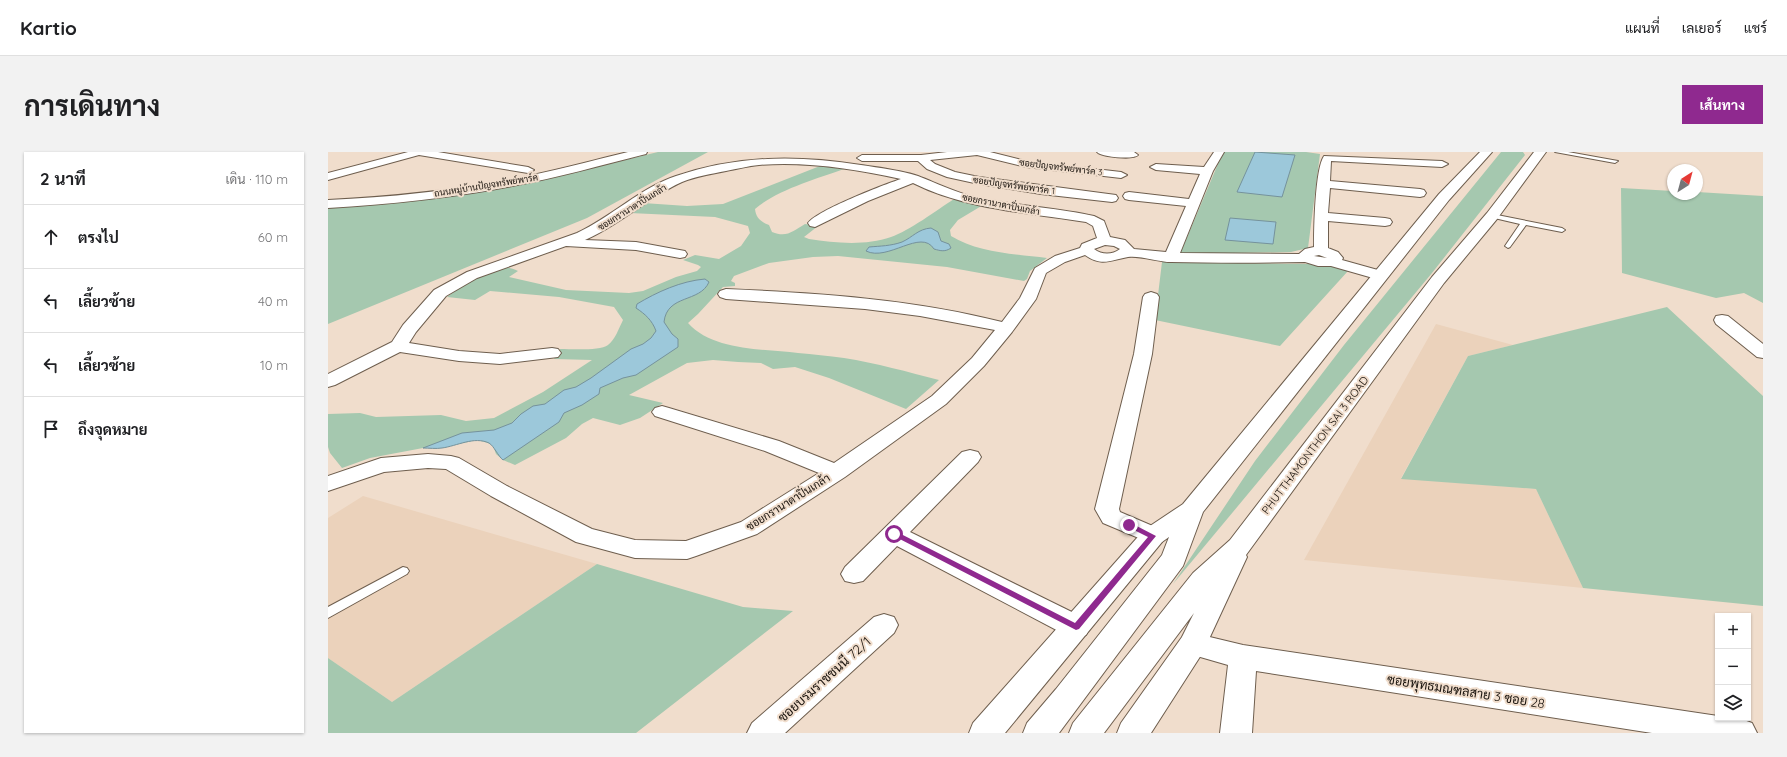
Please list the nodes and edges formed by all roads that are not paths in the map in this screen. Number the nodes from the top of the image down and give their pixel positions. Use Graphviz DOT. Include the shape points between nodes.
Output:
graph roads {
  1 [pos="419,152"];
  2 [pos="642,152"];
  3 [pos="770,152"];
  4 [pos="977,152"];
  5 [pos="1102,152"];
  6 [pos="1219,152"];
  7 [pos="1486,152"];
  8 [pos="1558,152"];
  9 [pos="1536,154"];
  10 [pos="612,155"];
  11 [pos="1133,155"];
  12 [pos="923,156"];
  13 [pos="1615,161"];
  14 [pos="1442,164"];
  15 [pos="1156,167"];
  16 [pos="528,170"];
  17 [pos="1207,172"];
  18 [pos="1121,175"];
  19 [pos="328,178"];
  20 [pos="914,179"];
  21 [pos="1324,184"];
  22 [pos="1420,193"];
  23 [pos="1129,196"];
  24 [pos="329,198"];
  25 [pos="1112,198"];
  26 [pos="1193,203"];
  27 [pos="1321,216"];
  28 [pos="1492,216"];
  29 [pos="1385,222"];
  30 [pos="1524,222"];
  31 [pos="815,223"];
  32 [pos="1562,230"];
  33 [pos="1105,241"];
  34 [pos="562,243"];
  35 [pos="1508,246"];
  36 [pos="1087,250"];
  37 [pos="1321,251"];
  38 [pos="1126,252"];
  39 [pos="680,254"];
  40 [pos="1171,258"];
  41 [pos="1307,258"];
  42 [pos="1334,260"];
  43 [pos="1382,272"];
  44 [pos="724,295"];
  45 [pos="1151,297"];
  46 [pos="1722,320"];
  47 [pos="1006,328"];
  48 [pos="398,346"];
  49 [pos="552,353"];
  50 [pos="1763,353"];
  51 [pos="328,381"];
  52 [pos="662,412"];
  53 [pos="970,457"];
  54 [pos="837,472"];
  55 [pos="328,484"];
  56 [pos="1192,510"];
  57 [pos="894,534"];
  58 [pos="1153,536"];
  59 [pos="1239,546"];
  60 [pos="403,571"];
  61 [pos="854,574"];
  62 [pos="328,612"];
  63 [pos="884,625"];
  64 [pos="1076,627"];
  65 [pos="1193,644"];
  66 [pos="1242,657"];
  67 [pos="772,731"];
  68 [pos="1713,731"];
  69 [pos="985,733"];
  70 [pos="1039,733"];
  71 [pos="1085,733"];
  72 [pos="1133,733"];
  73 [pos="1236,733"];
  74 [pos="1741,733"];
  1 -- 16 [label="street"];
  1 -- 19 [label="street"];
  2 -- 10 [label="street, ถนนหมู่บ้านปัญจทรัพย์พาร์ค"];
  3 -- 12 [label="street" via="868,158"];
  4 -- 12 [label="street"];
  4 -- 18 [label="street, ซอยปัญจทรัพย์พาร์ค 3" via="1026,164"];
  5 -- 11 [label="street"];
  6 -- 17 [label="street"];
  7 -- 43 [label="main road" via="1444,197"];
  8 -- 13 [label="lane"];
  9 -- 28 [label="main road, PHUTTHAMONTHON SAI 3 ROAD"];
  10 -- 24 [label="street, ถนนหมู่บ้านปัญจทรัพย์พาร์ค" via="564,172 494,186 454,192"];
  12 -- 25 [label="street, ซอยปัญจทรัพย์พาร์ค 1" via="923,162 930,167 970,179"];
  14 -- 21 [label="street" via="1328,158"];
  15 -- 17 [label="street"];
  17 -- 26 [label="street"];
  20 -- 31 [label="street" via="853,202"];
  20 -- 33 [label="street, ซอยกรานาดาปิ่นเกล้า" via="972,200 1089,219 1099,224"];
  20 -- 34 [label="street, ซอยกรานาดาปิ่นเกล้า" via="884,172 795,161 759,162 730,167 679,179 637,202 600,228"];
  21 -- 22 [label="street"];
  21 -- 27 [label="street"];
  23 -- 26 [label="street"];
  26 -- 40 [label="street"];
  27 -- 29 [label="street"];
  27 -- 37 [label="street"];
  28 -- 30 [label="lane"];
  28 -- 59 [label="main road, PHUTTHAMONTHON SAI 3 ROAD" via="1438,280"];
  30 -- 32 [label="lane"];
  30 -- 35 [label="lane"];
  33 -- 36 [label="street, ซอยกรานาดาปิ่นเกล้า" via="1087,246"];
  33 -- 38 [label="street" via="1125,246 1128,249"];
  34 -- 39 [label="street" via="636,246"];
  34 -- 48 [label="street, ซอยกรานาดาปิ่นเกล้า" via="472,274 440,293"];
  36 -- 38 [label="street" via="1093,255 1106,257"];
  36 -- 47 [label="street, ซอยกรานาดาปิ่นเกล้า" via="1060,259 1040,270 1028,299"];
  37 -- 41 [label="street" via="1308,252"];
  37 -- 42 [label="street" via="1328,252"];
  38 -- 40 [label="street"];
  40 -- 41 [label="street"];
  41 -- 42 [label="street" via="1318,262"];
  42 -- 43 [label="street"];
  43 -- 56 [label="main road"];
  44 -- 47 [label="street" via="789,296 849,302 921,311"];
  45 -- 58 [label="street" via="1144,354 1107,508 1111,517"];
  46 -- 50 [label="street"];
  47 -- 54 [label="street, ซอยกรานาดาปิ่นเกล้า" via="978,362 939,400"];
  48 -- 49 [label="street" via="459,356 500,359"];
  48 -- 51 [label="street"];
  52 -- 54 [label="street" via="772,446"];
  53 -- 57 [label="street"];
  54 -- 55 [label="street, ซอยกรานาดาปิ่นเกล้า" via="749,528 687,550 634,549 585,536 451,463 428,461 381,465"];
  56 -- 58 [label="main road"];
  56 -- 70 [label="main road" via="1174,559"];
  57 -- 61 [label="street"];
  57 -- 64 [label="street"];
  58 -- 64 [label="main road"];
  59 -- 65 [label="main road"];
  59 -- 71 [label="main road, PHUTTHAMONTHON SAI 3 ROAD" via="1203,580"];
  60 -- 62 [label="lane"];
  63 -- 67 [label="street, ซอยบรมราชชนนี 72/1"];
  64 -- 69 [label="main road"];
  65 -- 66 [label="street, ซอยพุทธมณฑลสาย 3 ซอย 28"];
  65 -- 72 [label="main road"];
  66 -- 68 [label="street, ซอยพุทธมณฑลสาย 3 ซอย 28"];
  66 -- 73 [label="street"];
  68 -- 74 [label="street, ซอยพุทธมณฑลสาย 3 ซอย 28"];
}
